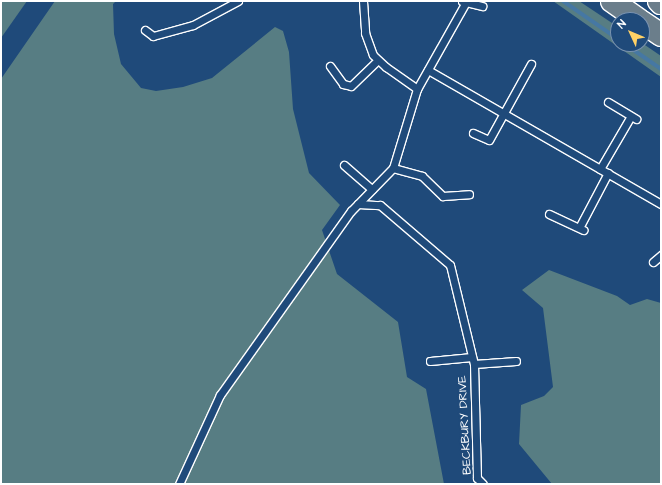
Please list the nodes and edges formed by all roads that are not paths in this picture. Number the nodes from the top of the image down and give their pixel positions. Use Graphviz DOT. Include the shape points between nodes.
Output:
graph roads {
  1 [pos="238,1"];
  2 [pos="364,1"];
  3 [pos="612,1"];
  4 [pos="464,2"];
  5 [pos="482,6"];
  6 [pos="652,29"];
  7 [pos="145,30"];
  8 [pos="378,60"];
  9 [pos="532,64"];
  10 [pos="330,66"];
  11 [pos="428,70"];
  12 [pos="417,89"];
  13 [pos="608,102"];
  14 [pos="504,113"];
  15 [pos="473,133"];
  16 [pos="344,165"];
  17 [pos="393,168"];
  18 [pos="600,169"];
  19 [pos="608,173"];
  20 [pos="372,189"];
  21 [pos="469,194"];
  22 [pos="358,204"];
  23 [pos="661,204"];
  24 [pos="549,214"];
  25 [pos="661,255"];
  26 [pos="653,262"];
  27 [pos="430,361"];
  28 [pos="473,361"];
  29 [pos="516,361"];
  30 [pos="179,484"];
  31 [pos="483,484"];
  1 -- 7 [label="lane" via="193,25 153,36"];
  2 -- 8 [label="lane" via="365,32 373,55"];
  3 -- 6 [label="highway"];
  4 -- 5 [label="lane"];
  4 -- 11 [label="lane"];
  8 -- 10 [label="lane" via="351,86 343,84"];
  8 -- 12 [label="lane"];
  9 -- 14 [label="lane"];
  11 -- 12 [label="lane"];
  11 -- 14 [label="lane"];
  12 -- 17 [label="lane"];
  13 -- 18 [label="lane" via="633,118"];
  14 -- 15 [label="lane" via="489,140"];
  14 -- 18 [label="lane"];
  16 -- 20 [label="lane"];
  17 -- 20 [label="lane"];
  17 -- 21 [label="lane" via="422,176 443,196"];
  18 -- 19 [label="lane"];
  19 -- 23 [label="lane"];
  19 -- 24 [label="lane" via="582,228"];
  20 -- 22 [label="lane"];
  22 -- 28 [label="lane, BECKBURY DRIVE" via="380,205 450,265"];
  22 -- 30 [label="lane" via="220,395"];
  25 -- 26 [label="lane"];
  27 -- 28 [label="lane, BECKBURY DRIVE"];
  28 -- 29 [label="lane, BECKBURY DRIVE"];
  28 -- 31 [label="lane, BECKBURY DRIVE" via="477,478"];
}
